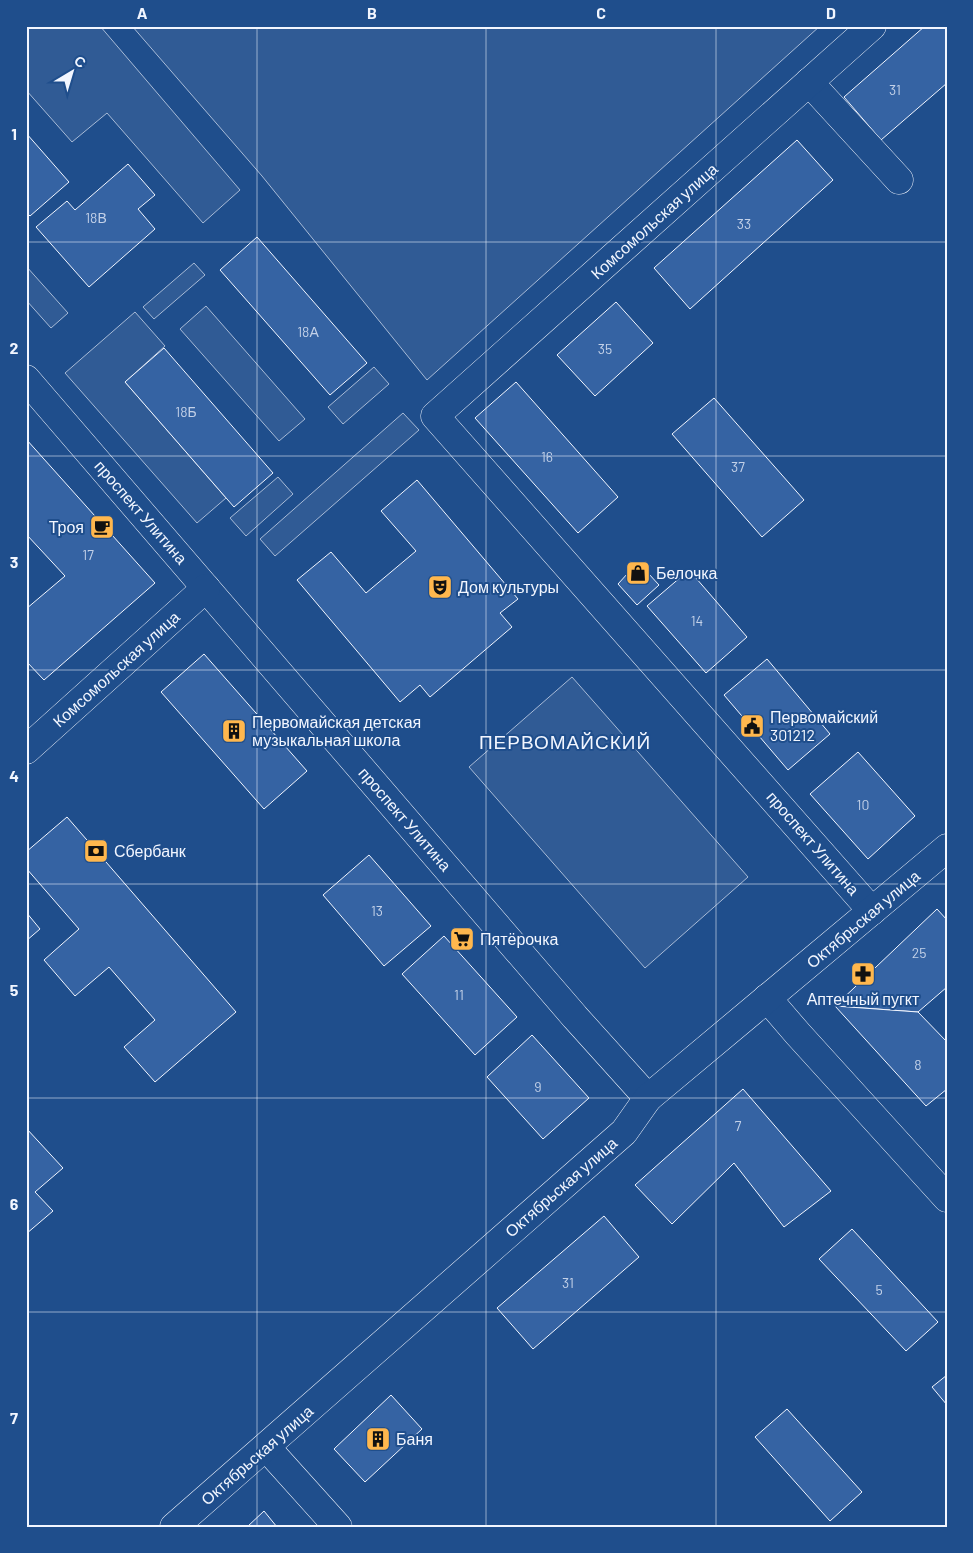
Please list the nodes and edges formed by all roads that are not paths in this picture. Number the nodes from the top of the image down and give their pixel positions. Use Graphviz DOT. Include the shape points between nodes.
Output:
graph roads {
  1 [pos="872,26"];
  2 [pos="809,82"];
  3 [pos="900,180"];
  4 [pos="26,379"];
  5 [pos="435,416"];
  6 [pos="206,588"];
  7 [pos="26,750"];
  8 [pos="947,848"];
  9 [pos="872,911"];
  10 [pos="768,998"];
  11 [pos="648,1098"];
  12 [pos="947,1198"];
  13 [pos="266,1447"];
  14 [pos="174,1527"];
  15 [pos="338,1527"];
  1 -- 2 [label="street, Комсомольская улица"];
  2 -- 3 [label="street"];
  2 -- 5 [label="street, Комсомольская улица"];
  4 -- 6 [label="street, проспект Улитина"];
  5 -- 9 [label="street, проспект Улитина"];
  6 -- 7 [label="street, Комсомольская улица"];
  6 -- 11 [label="street, проспект Улитина"];
  8 -- 9 [label="street, Октябрьская улица"];
  9 -- 10 [label="street, Октябрьская улица"];
  10 -- 11 [label="street, Октябрьская улица"];
  10 -- 12 [label="street"];
  11 -- 13 [label="street, Октябрьская улица" via="624,1132"];
  13 -- 14 [label="street, Октябрьская улица"];
  13 -- 15 [label="street"];
}
